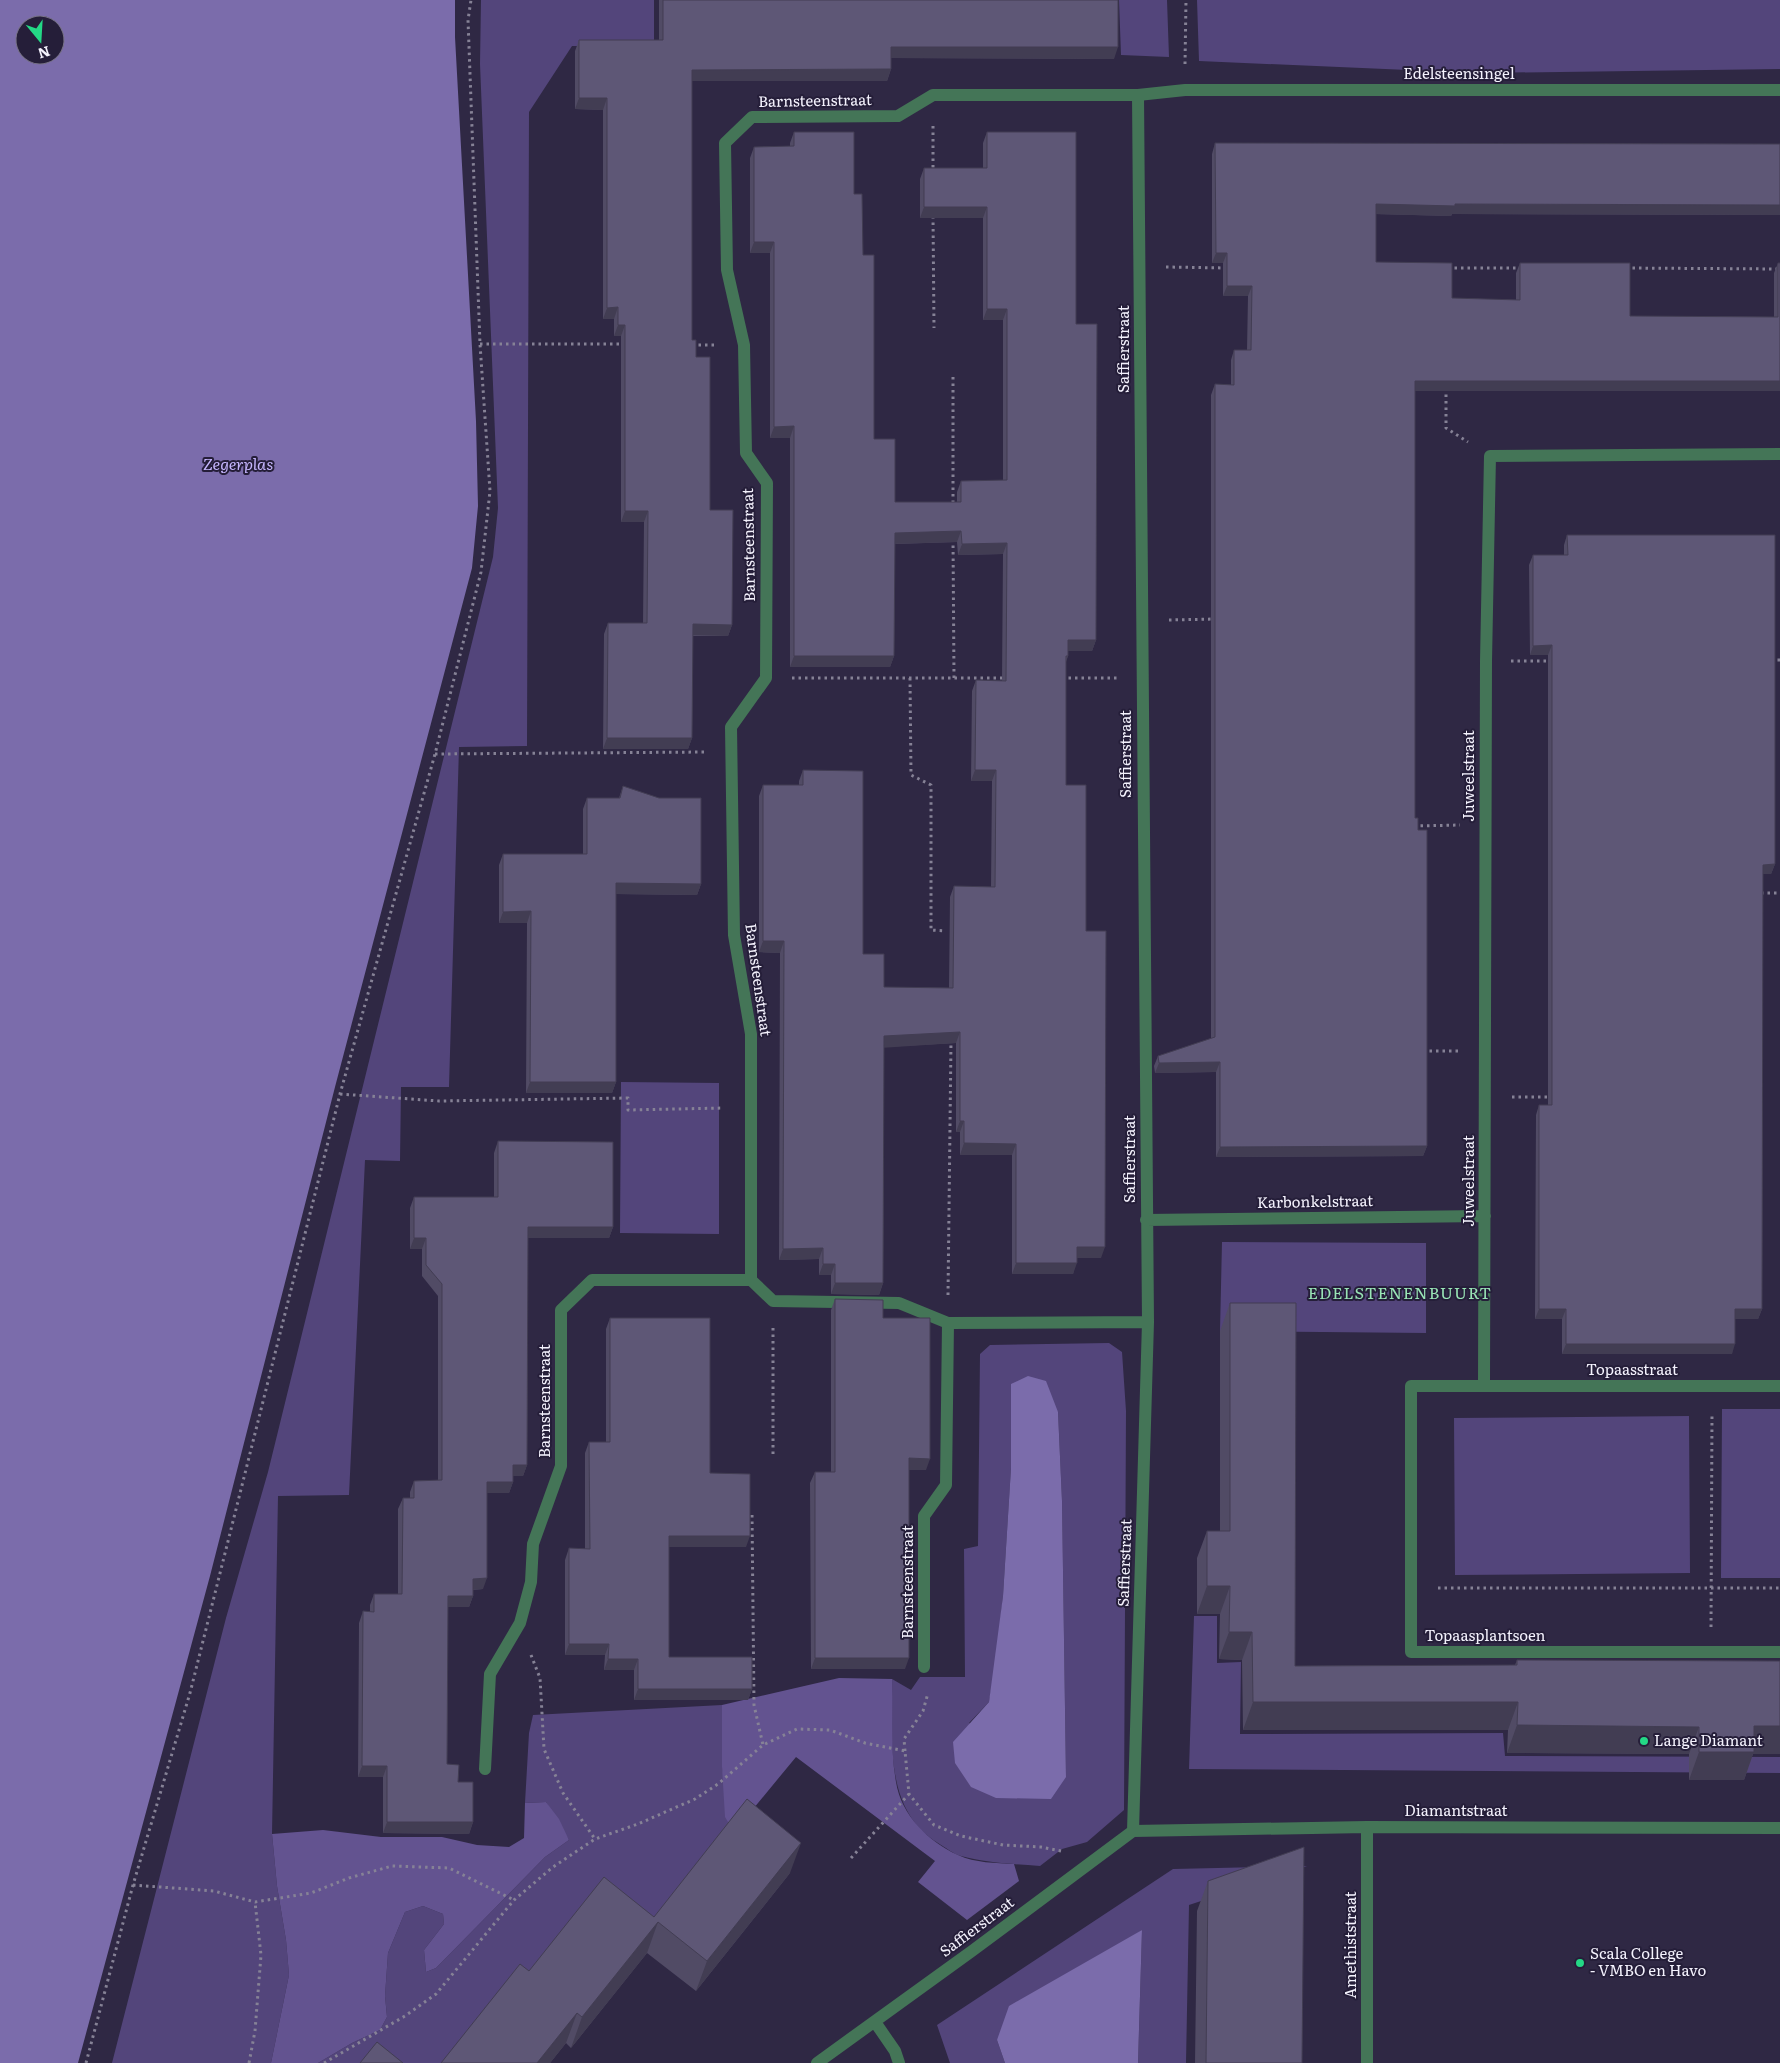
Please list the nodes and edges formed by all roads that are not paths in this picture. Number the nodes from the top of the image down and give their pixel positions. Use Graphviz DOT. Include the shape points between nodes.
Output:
graph roads {
  1 [pos="1780,90"];
  2 [pos="1138,95"];
  3 [pos="1780,454"];
  4 [pos="1485,1216"];
  5 [pos="1146,1220"];
  6 [pos="751,1280"];
  7 [pos="1148,1322"];
  8 [pos="948,1323"];
  9 [pos="1484,1386"];
  10 [pos="1780,1386"];
  11 [pos="1780,1652"];
  12 [pos="924,1667"];
  13 [pos="485,1768"];
  14 [pos="1367,1827"];
  15 [pos="1780,1828"];
  16 [pos="1133,1831"];
  17 [pos="875,2022"];
  18 [pos="817,2063"];
  19 [pos="899,2063"];
  20 [pos="1367,2063"];
  1 -- 2 [label="street, Edelsteensingel" via="1185,90"];
  2 -- 5 [label="street, Saffierstraat"];
  2 -- 6 [label="street, Barnsteenstraat" via="933,96 898,116 752,117 725,143 727,270 744,345 746,454 767,483 766,678 731,727 734,935 751,1034"];
  3 -- 4 [label="street, Juweelstraat" via="1490,456 1486,660"];
  4 -- 5 [label="street, Karbonkelstraat"];
  4 -- 9 [label="street, Juweelstraat"];
  5 -- 7 [label="street, Saffierstraat"];
  6 -- 8 [label="street" via="773,1301 900,1304"];
  6 -- 13 [label="street, Barnsteenstraat" via="592,1280 561,1310 561,1466 533,1544 531,1582 520,1623 490,1674"];
  7 -- 8 [label="street"];
  7 -- 16 [label="street, Saffierstraat"];
  8 -- 12 [label="street, Barnsteenstraat" via="946,1485 924,1516"];
  9 -- 10 [label="street, Topaasstraat"];
  9 -- 11 [label="street, Topaasplantsoen" via="1411,1386 1410,1652"];
  14 -- 15 [label="street, Diamantstraat"];
  14 -- 16 [label="street, Diamantstraat"];
  14 -- 20 [label="street, Amethiststraat"];
  16 -- 17 [label="street, Saffierstraat"];
  17 -- 18 [label="street, Saffierstraat"];
  17 -- 19 [label="street" via="895,2051"];
}
